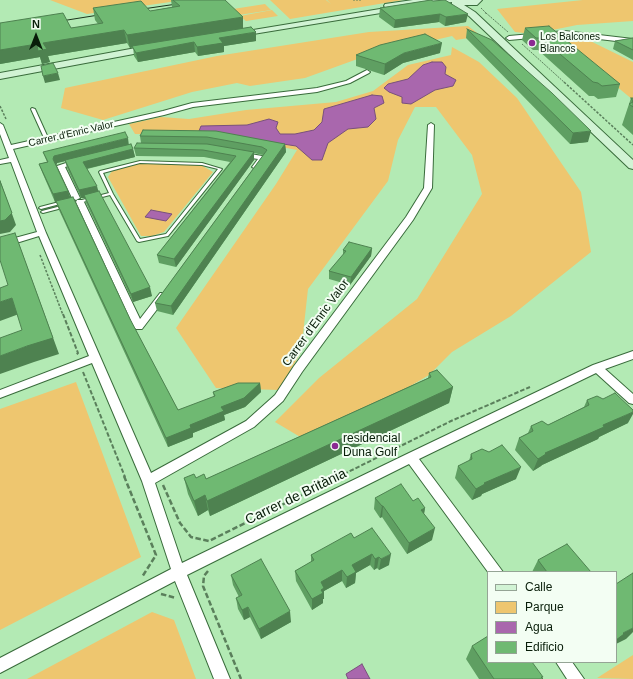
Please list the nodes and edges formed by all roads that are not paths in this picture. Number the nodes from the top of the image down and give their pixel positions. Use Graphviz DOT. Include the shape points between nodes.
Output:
graph roads {
  1 [pos="427,0"];
  2 [pos="448,1"];
  3 [pos="476,1"];
  4 [pos="512,38"];
  5 [pos="633,40"];
  6 [pos="0,71"];
  7 [pos="367,72"];
  8 [pos="0,76"];
  9 [pos="34,109"];
  10 [pos="3,122"];
  11 [pos="431,126"];
  12 [pos="616,137"];
  13 [pos="48,140"];
  14 [pos="231,152"];
  15 [pos="11,154"];
  16 [pos="0,159"];
  17 [pos="84,160"];
  18 [pos="0,162"];
  19 [pos="633,166"];
  20 [pos="249,176"];
  21 [pos="111,194"];
  22 [pos="75,200"];
  23 [pos="42,233"];
  24 [pos="0,245"];
  25 [pos="167,290"];
  26 [pos="633,355"];
  27 [pos="95,358"];
  28 [pos="597,368"];
  29 [pos="0,394"];
  30 [pos="633,400"];
  31 [pos="410,457"];
  32 [pos="148,481"];
  33 [pos="495,571"];
  34 [pos="179,573"];
  35 [pos="564,663"];
  36 [pos="0,666"];
  37 [pos="222,679"];
  38 [pos="576,679"];
  1 -- 2 [label="main road" via="224,34"];
  2 -- 3 [label="main road"];
  2 -- 19 [label="main road" via="472,14"];
  3 -- 4 [label="main road" via="481,13"];
  4 -- 5 [label="street" via="565,33"];
  4 -- 12 [label="main road"];
  6 -- 8 [label="main road" via="159,45"];
  7 -- 13 [label="street, Carrer d'Enric Valor" via="348,82 317,90 192,105"];
  9 -- 13 [label="lane"];
  10 -- 15 [label="street"];
  11 -- 32 [label="street, Carrer d'Enric Valor" via="428,188 410,218 279,398 250,424"];
  13 -- 15 [label="street, Carrer d'Enric Valor"];
  14 -- 20 [label="street" via="262,158"];
  15 -- 16 [label="street"];
  15 -- 18 [label="street"];
  15 -- 23 [label="street"];
  17 -- 22 [label="street" via="61,166"];
  21 -- 21 [label="lane" via="139,241 167,235 220,169 202,164 140,162 101,172"];
  21 -- 22 [label="lane"];
  22 -- 22 [label="lane" via="42,210"];
  22 -- 25 [label="street" via="139,327"];
  23 -- 24 [label="street"];
  23 -- 27 [label="street"];
  26 -- 28 [label="street, Carrer de Britània"];
  27 -- 29 [label="street"];
  27 -- 32 [label="street"];
  28 -- 30 [label="street"];
  28 -- 31 [label="street, Carrer de Britània"];
  31 -- 33 [label="street"];
  31 -- 34 [label="street, Carrer de Britània"];
  32 -- 34 [label="street"];
  34 -- 36 [label="street, Carrer de Britània"];
  34 -- 37 [label="street"];
  35 -- 38 [label="street"];
}
